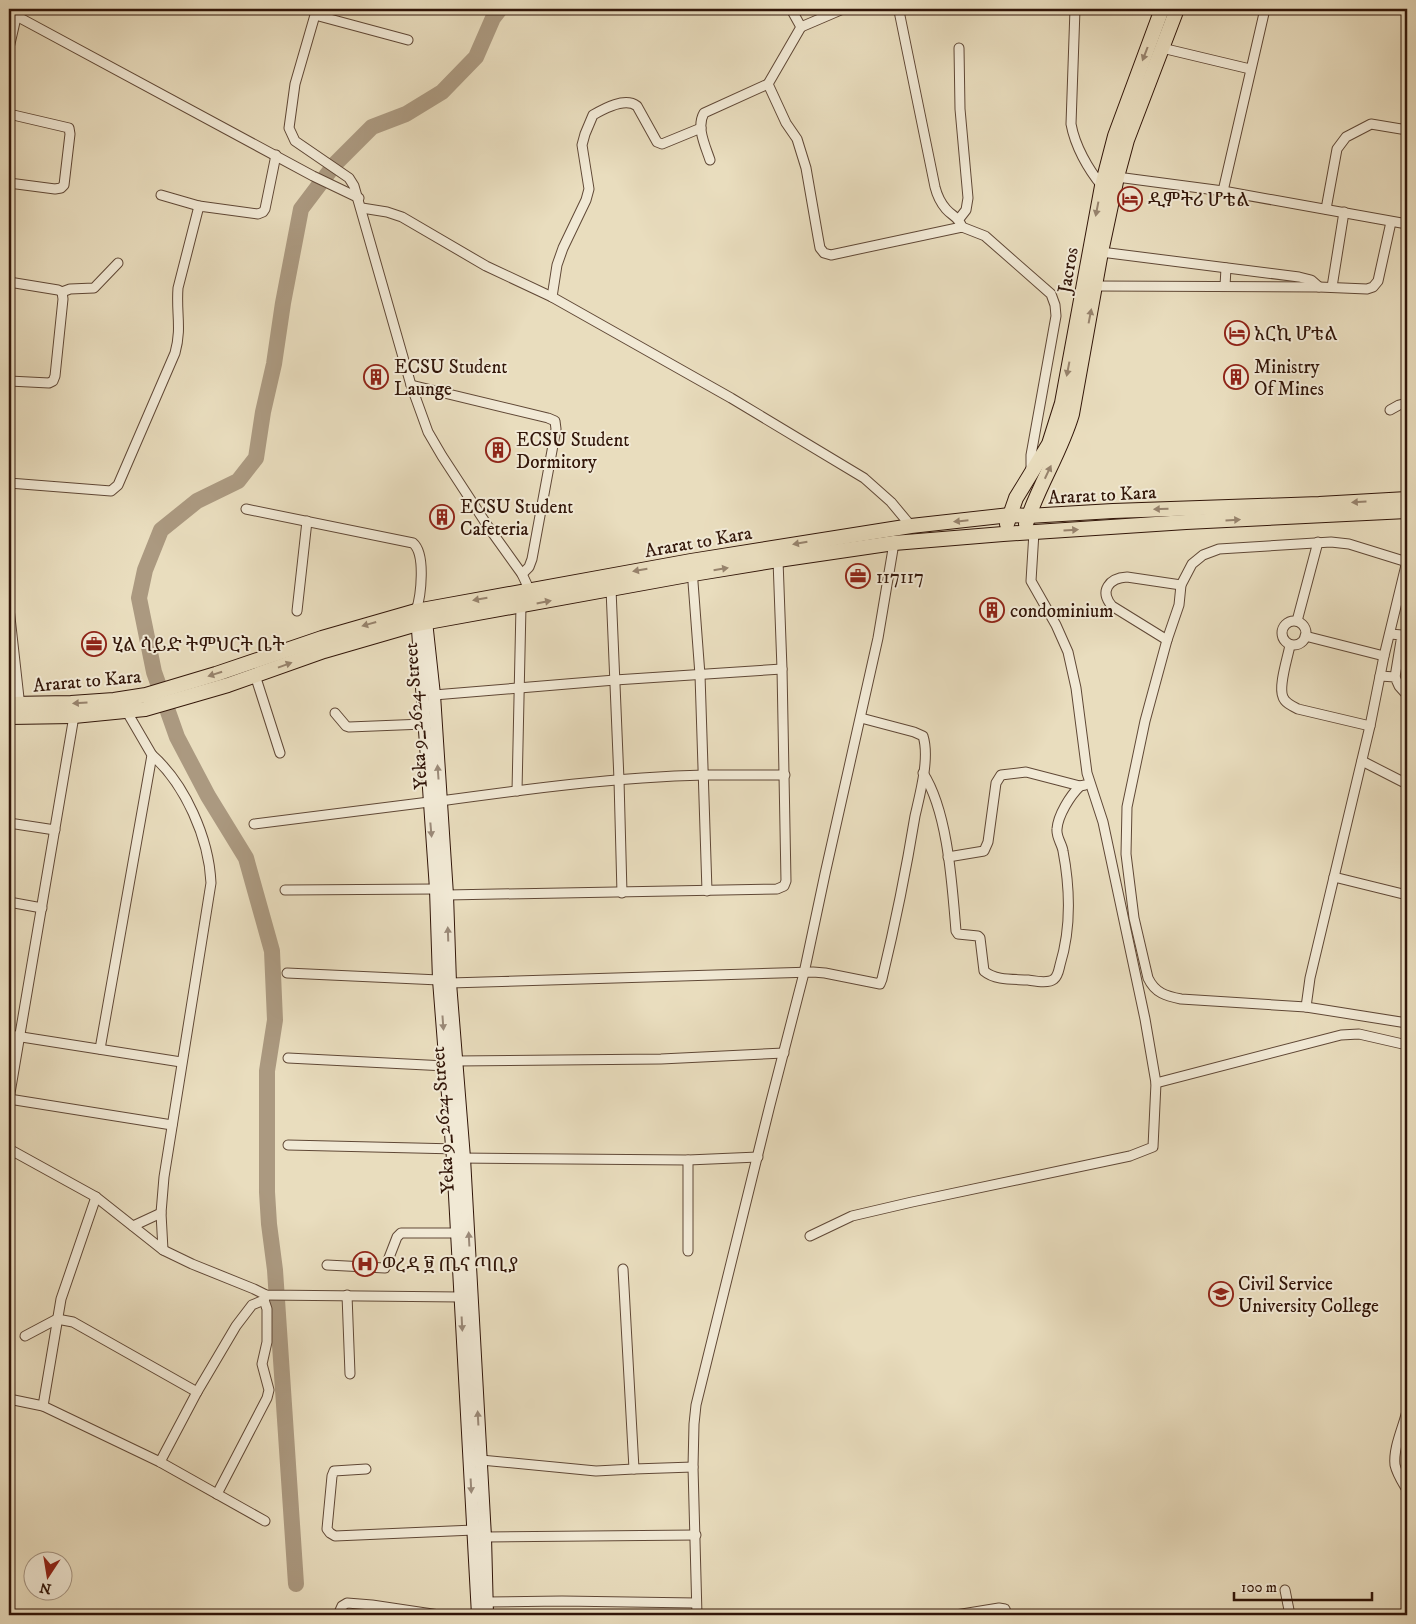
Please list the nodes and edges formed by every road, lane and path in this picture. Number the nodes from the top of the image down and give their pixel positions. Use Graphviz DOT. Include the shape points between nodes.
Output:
graph roads {
  1 [pos="791,9"];
  2 [pos="843,9"];
  3 [pos="897,9"];
  4 [pos="1075,9"];
  5 [pos="1162,9"];
  6 [pos="1177,9"];
  7 [pos="1265,9"];
  8 [pos="15,12"];
  9 [pos="801,27"];
  10 [pos="408,40"];
  11 [pos="9,48"];
  12 [pos="959,48"];
  13 [pos="1162,48"];
  14 [pos="1250,69"];
  15 [pos="768,84"];
  16 [pos="9,114"];
  17 [pos="701,128"];
  18 [pos="1407,130"];
  19 [pos="1121,138"];
  20 [pos="276,155"];
  21 [pos="710,160"];
  22 [pos="1117,177"];
  23 [pos="9,183"];
  24 [pos="1102,186"];
  25 [pos="1223,191"];
  26 [pos="161,195"];
  27 [pos="359,198"];
  28 [pos="199,206"];
  29 [pos="362,208"];
  30 [pos="1326,209"];
  31 [pos="1344,212"];
  32 [pos="1391,222"];
  33 [pos="960,223"];
  34 [pos="1407,224"];
  35 [pos="1101,252"];
  36 [pos="118,264"];
  37 [pos="1226,268"];
  38 [pos="9,282"];
  39 [pos="1096,286"];
  40 [pos="1225,286"];
  41 [pos="1320,287"];
  42 [pos="1332,287"];
  43 [pos="62,292"];
  44 [pos="552,297"];
  45 [pos="9,381"];
  46 [pos="411,385"];
  47 [pos="1407,403"];
  48 [pos="1390,410"];
  49 [pos="1031,473"];
  50 [pos="9,483"];
  51 [pos="1407,499"];
  52 [pos="246,509"];
  53 [pos="1407,511"];
  54 [pos="1010,515"];
  55 [pos="1028,516"];
  56 [pos="307,521"];
  57 [pos="911,526"];
  58 [pos="1028,533"];
  59 [pos="1003,534"];
  60 [pos="1318,542"];
  61 [pos="894,543"];
  62 [pos="778,560"];
  63 [pos="1407,562"];
  64 [pos="692,568"];
  65 [pos="522,574"];
  66 [pos="1181,585"];
  67 [pos="529,589"];
  68 [pos="611,589"];
  69 [pos="521,606"];
  70 [pos="9,608"];
  71 [pos="297,611"];
  72 [pos="421,612"];
  73 [pos="1297,622"];
  74 [pos="1390,634"];
  75 [pos="1405,634"];
  76 [pos="1305,636"];
  77 [pos="1167,640"];
  78 [pos="323,645"];
  79 [pos="1290,645"];
  80 [pos="1384,656"];
  81 [pos="425,661"];
  82 [pos="782,669"];
  83 [pos="700,675"];
  84 [pos="255,676"];
  85 [pos="1380,676"];
  86 [pos="1395,677"];
  87 [pos="616,680"];
  88 [pos="520,689"];
  89 [pos="171,695"];
  90 [pos="434,695"];
  91 [pos="1407,695"];
  92 [pos="119,708"];
  93 [pos="14,710"];
  94 [pos="335,713"];
  95 [pos="74,716"];
  96 [pos="861,718"];
  97 [pos="424,724"];
  98 [pos="1370,726"];
  99 [pos="280,753"];
  100 [pos="152,755"];
  101 [pos="1362,761"];
  102 [pos="923,772"];
  103 [pos="704,775"];
  104 [pos="785,776"];
  105 [pos="619,780"];
  106 [pos="1090,784"];
  107 [pos="1407,784"];
  108 [pos="1080,786"];
  109 [pos="517,791"];
  110 [pos="434,802"];
  111 [pos="9,823"];
  112 [pos="254,824"];
  113 [pos="55,830"];
  114 [pos="948,857"];
  115 [pos="1334,877"];
  116 [pos="285,890"];
  117 [pos="706,891"];
  118 [pos="441,892"];
  119 [pos="622,893"];
  120 [pos="1407,894"];
  121 [pos="9,902"];
  122 [pos="42,908"];
  123 [pos="287,973"];
  124 [pos="804,973"];
  125 [pos="445,981"];
  126 [pos="1306,1007"];
  127 [pos="1407,1023"];
  128 [pos="9,1036"];
  129 [pos="20,1038"];
  130 [pos="1407,1045"];
  131 [pos="100,1049"];
  132 [pos="784,1052"];
  133 [pos="288,1058"];
  134 [pos="181,1062"];
  135 [pos="451,1063"];
  136 [pos="1156,1083"];
  137 [pos="9,1099"];
  138 [pos="172,1125"];
  139 [pos="288,1145"];
  140 [pos="9,1149"];
  141 [pos="458,1154"];
  142 [pos="758,1157"];
  143 [pos="688,1160"];
  144 [pos="96,1197"];
  145 [pos="161,1213"];
  146 [pos="133,1226"];
  147 [pos="458,1233"];
  148 [pos="810,1236"];
  149 [pos="163,1250"];
  150 [pos="688,1251"];
  151 [pos="327,1265"];
  152 [pos="623,1269"];
  153 [pos="347,1295"];
  154 [pos="268,1297"];
  155 [pos="460,1297"];
  156 [pos="57,1319"];
  157 [pos="25,1336"];
  158 [pos="350,1374"];
  159 [pos="197,1392"];
  160 [pos="9,1399"];
  161 [pos="43,1406"];
  162 [pos="1407,1411"];
  163 [pos="481,1460"];
  164 [pos="160,1462"];
  165 [pos="693,1467"];
  166 [pos="366,1468"];
  167 [pos="634,1469"];
  168 [pos="1407,1490"];
  169 [pos="217,1494"];
  170 [pos="265,1521"];
  171 [pos="479,1534"];
  172 [pos="696,1535"];
  173 [pos="1285,1590"];
  174 [pos="486,1602"];
  175 [pos="696,1603"];
  176 [pos="338,1615"];
  177 [pos="439,1615"];
  178 [pos="478,1615"];
  179 [pos="487,1615"];
  180 [pos="697,1615"];
  181 [pos="956,1615"];
  182 [pos="1006,1615"];
  183 [pos="1290,1615"];
  1 -- 9 [label="street"];
  2 -- 9 [label="street"];
  3 -- 33 [label="street" via="935,187 939,200"];
  4 -- 24 [label="street" via="1072,132 1090,171"];
  5 -- 19 [label="main road, Jacros, one-way"];
  6 -- 13 [label="main road, Jacros"];
  7 -- 14 [label="street"];
  8 -- 11 [label="street"];
  8 -- 20 [label="street"];
  9 -- 15 [label="street"];
  10 -- 27 [label="street" via="314,15 295,84 289,128 295,141 349,178"];
  12 -- 33 [label="street" via="960,109 968,198"];
  13 -- 14 [label="street"];
  13 -- 19 [label="main road, Jacros"];
  14 -- 25 [label="street"];
  15 -- 17 [label="street" via="704,113"];
  15 -- 33 [label="street" via="797,139 806,168 820,248 824,253 831,255"];
  16 -- 23 [label="street" via="69,128 70,134 61,188"];
  17 -- 21 [label="street"];
  17 -- 44 [label="street" via="662,144 657,142 638,106 632,102 593,116 582,146 589,189 557,265"];
  18 -- 30 [label="street" via="1371,124 1346,137 1337,149"];
  19 -- 22 [label="main road, Jacros"];
  19 -- 24 [label="main road, Jacros"];
  20 -- 27 [label="street"];
  20 -- 28 [label="street" via="263,212"];
  22 -- 25 [label="street"];
  22 -- 35 [label="main road, Jacros"];
  24 -- 49 [label="main road, Jacros, one-way" via="1062,403 1049,444"];
  25 -- 30 [label="street"];
  26 -- 28 [label="street"];
  27 -- 29 [label="street"];
  28 -- 50 [label="street" via="178,288 180,326 175,353 118,485 111,491"];
  29 -- 44 [label="street" via="402,217 486,266"];
  29 -- 46 [label="street"];
  30 -- 31 [label="street"];
  31 -- 32 [label="street"];
  31 -- 42 [label="street"];
  32 -- 34 [label="street"];
  32 -- 42 [label="street" via="1378,281 1373,287"];
  33 -- 49 [label="street" via="1000,248 1051,294 1055,304 1056,316 1031,456"];
  35 -- 37 [label="street"];
  35 -- 39 [label="main road, Jacros"];
  36 -- 43 [label="street" via="94,288"];
  37 -- 40 [label="street"];
  37 -- 41 [label="street" via="1299,277"];
  38 -- 43 [label="street"];
  39 -- 40 [label="street"];
  55 -- 39 [label="main road, Jacros, one-way" via="1072,414"];
  40 -- 41 [label="street"];
  41 -- 42 [label="street"];
  43 -- 45 [label="street" via="53,381"];
  44 -- 57 [label="street" via="864,478 891,502"];
  46 -- 65 [label="street" via="433,442"];
  46 -- 65 [label="street" via="555,421 538,535 529,567"];
  47 -- 48 [label="street"];
  49 -- 54 [label="main road, Jacros"];
  51 -- 55 [label="main road, Ararat to Kara, one-way"];
  52 -- 56 [label="street"];
  58 -- 53 [label="main road, Ararat to Kara, one-way"];
  54 -- 55 [label="main road, Ararat to Kara"];
  54 -- 57 [label="main road, Ararat to Kara, one-way"];
  54 -- 59 [label="main road, Jacros"];
  55 -- 58 [label="main road, Jacros"];
  56 -- 71 [label="street"];
  56 -- 72 [label="street" via="413,543 418,549"];
  57 -- 64 [label="main road, Ararat to Kara, one-way"];
  58 -- 59 [label="main road, Ararat to Kara"];
  58 -- 106 [label="street" via="1031,581 1068,652"];
  59 -- 61 [label="main road, Ararat to Kara"];
  60 -- 63 [label="street" via="1348,544"];
  60 -- 66 [label="street" via="1220,548 1203,554 1192,564"];
  60 -- 73 [label="street"];
  61 -- 62 [label="main road, Ararat to Kara"];
  61 -- 96 [label="street"];
  64 -- 62 [label="main road, Ararat to Kara, one-way"];
  62 -- 82 [label="street"];
  63 -- 74 [label="street"];
  64 -- 67 [label="main road, Ararat to Kara, one-way"];
  64 -- 68 [label="main road, Ararat to Kara"];
  64 -- 83 [label="street"];
  65 -- 67 [label="street"];
  66 -- 77 [label="street" via="1179,605"];
  66 -- 77 [label="street" via="1118,577 1112,580 1106,592 1106,600 1112,606"];
  67 -- 72 [label="main road, Ararat to Kara, one-way"];
  69 -- 68 [label="main road, Ararat to Kara, one-way"];
  68 -- 87 [label="street"];
  69 -- 72 [label="main road, Ararat to Kara"];
  69 -- 88 [label="street"];
  70 -- 93 [label="street"];
  72 -- 78 [label="main road, Ararat to Kara"];
  72 -- 81 [label="main road, Yeka 9_2624 Street"];
  73 -- 76 [label="street" via="1305,630"];
  73 -- 79 [label="street" via="1285,624 1282,630 1282,636"];
  74 -- 75 [label="street"];
  74 -- 80 [label="street"];
  75 -- 86 [label="street"];
  76 -- 79 [label="street" via="1302,642"];
  76 -- 80 [label="street"];
  77 -- 126 [label="street" via="1145,721 1127,807 1126,854 1134,918 1148,978 1152,987 1164,995 1181,999"];
  84 -- 78 [label="main road, Ararat to Kara, one-way"];
  78 -- 89 [label="main road, Ararat to Kara, one-way"];
  79 -- 98 [label="street" via="1281,689 1283,698 1298,709"];
  80 -- 85 [label="street"];
  81 -- 90 [label="main road, Yeka 9_2624 Street"];
  81 -- 97 [label="main road, Yeka 9_2624 Street"];
  82 -- 83 [label="street"];
  82 -- 104 [label="street"];
  83 -- 87 [label="street"];
  83 -- 103 [label="street"];
  84 -- 89 [label="main road, Ararat to Kara"];
  84 -- 99 [label="street"];
  85 -- 86 [label="street"];
  85 -- 98 [label="street"];
  86 -- 91 [label="street"];
  87 -- 88 [label="street"];
  87 -- 105 [label="street"];
  88 -- 90 [label="street"];
  88 -- 109 [label="street"];
  89 -- 92 [label="main road, Ararat to Kara"];
  110 -- 90 [label="main road, Yeka 9_2624 Street, one-way"];
  92 -- 93 [label="main road, Ararat to Kara, one-way" via="71,703"];
  92 -- 95 [label="main road, Ararat to Kara"];
  92 -- 100 [label="street"];
  93 -- 95 [label="main road, Ararat to Kara"];
  94 -- 97 [label="street" via="350,727"];
  95 -- 113 [label="street"];
  96 -- 102 [label="street" via="923,736 926,744"];
  96 -- 124 [label="street"];
  97 -- 110 [label="main road, Yeka 9_2624 Street"];
  98 -- 101 [label="street"];
  100 -- 131 [label="street"];
  100 -- 134 [label="street" via="179,788 197,823 210,875"];
  101 -- 107 [label="street"];
  101 -- 115 [label="street"];
  102 -- 114 [label="street" via="937,805"];
  102 -- 124 [label="street" via="882,982 877,984 825,973"];
  103 -- 104 [label="street"];
  103 -- 105 [label="street"];
  103 -- 117 [label="street"];
  104 -- 117 [label="street" via="784,886 778,889"];
  105 -- 109 [label="street"];
  105 -- 119 [label="street"];
  106 -- 108 [label="street"];
  106 -- 136 [label="street" via="1103,822 1120,897"];
  108 -- 114 [label="street" via="1026,772 1001,775 996,782 984,851"];
  108 -- 114 [label="street" via="1063,811 1056,832 1063,850 1068,891 1064,952 1054,979 1046,982 1001,978 984,972 980,938 958,934 956,930"];
  109 -- 110 [label="street"];
  110 -- 112 [label="street"];
  110 -- 118 [label="main road, Yeka 9_2624 Street"];
  111 -- 113 [label="street"];
  113 -- 122 [label="street"];
  115 -- 120 [label="street"];
  115 -- 126 [label="street"];
  116 -- 118 [label="street"];
  117 -- 119 [label="street"];
  118 -- 119 [label="street"];
  118 -- 125 [label="main road, Yeka 9_2624 Street"];
  121 -- 122 [label="street"];
  122 -- 129 [label="street"];
  123 -- 125 [label="street"];
  124 -- 125 [label="street"];
  124 -- 132 [label="street"];
  125 -- 135 [label="main road, Yeka 9_2624 Street"];
  126 -- 127 [label="street"];
  128 -- 129 [label="street"];
  129 -- 131 [label="street"];
  129 -- 137 [label="street"];
  130 -- 136 [label="street" via="1358,1034 1341,1035"];
  131 -- 134 [label="street"];
  132 -- 135 [label="street" via="661,1059"];
  132 -- 142 [label="street"];
  133 -- 135 [label="street"];
  134 -- 138 [label="street"];
  135 -- 141 [label="main road, Yeka 9_2624 Street"];
  136 -- 148 [label="street" via="1153,1147 1130,1156 852,1216"];
  137 -- 138 [label="street"];
  138 -- 145 [label="street"];
  139 -- 141 [label="street"];
  140 -- 144 [label="street"];
  141 -- 143 [label="street"];
  141 -- 147 [label="main road, Yeka 9_2624 Street"];
  163 -- 141 [label="main road, Yeka 9_2624 Street, one-way"];
  142 -- 143 [label="street"];
  142 -- 165 [label="street" via="696,1405"];
  143 -- 150 [label="street"];
  144 -- 146 [label="street"];
  144 -- 156 [label="street"];
  145 -- 146 [label="street"];
  145 -- 149 [label="street"];
  146 -- 149 [label="street"];
  147 -- 151 [label="street" via="399,1235 384,1268"];
  147 -- 155 [label="main road, Yeka 9_2624 Street"];
  149 -- 154 [label="street"];
  152 -- 167 [label="street"];
  153 -- 154 [label="street"];
  153 -- 155 [label="street"];
  153 -- 158 [label="street"];
  154 -- 159 [label="street" via="247,1310"];
  154 -- 169 [label="street" via="268,1342 262,1364 269,1390 267,1398"];
  155 -- 171 [label="main road, Yeka 9_2624 Street, one-way"];
  156 -- 157 [label="street"];
  156 -- 159 [label="street" via="73,1322"];
  156 -- 161 [label="street"];
  159 -- 164 [label="street"];
  160 -- 161 [label="street"];
  161 -- 164 [label="street"];
  162 -- 168 [label="street" via="1396,1465"];
  163 -- 167 [label="street" via="596,1470"];
  163 -- 171 [label="main road, Yeka 9_2624 Street"];
  164 -- 169 [label="street"];
  165 -- 167 [label="street"];
  165 -- 172 [label="street"];
  166 -- 171 [label="street" via="334,1471 328,1529 335,1536"];
  169 -- 170 [label="street"];
  171 -- 172 [label="street"];
  171 -- 174 [label="main road, Yeka 9_2624 Street"];
  171 -- 178 [label="main road, Yeka 9_2624 Street"];
  172 -- 175 [label="street"];
  173 -- 183 [label="street"];
  174 -- 175 [label="street"];
  174 -- 179 [label="main road, Yeka 9_2624 Street"];
  175 -- 180 [label="street"];
  176 -- 177 [label="street" via="342,1606 347,1604"];
  181 -- 182 [label="street" via="999,1608 1005,1609"];
}
